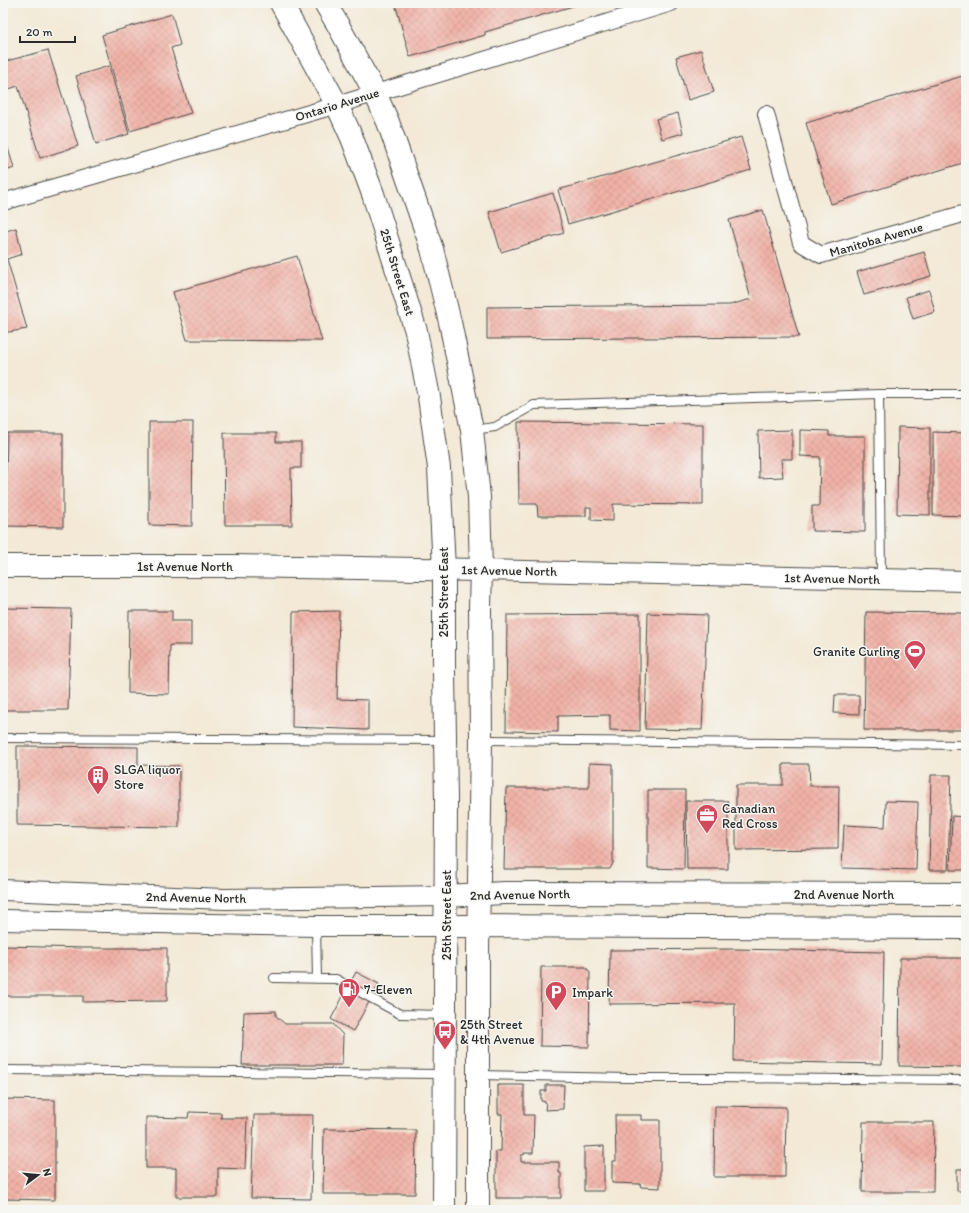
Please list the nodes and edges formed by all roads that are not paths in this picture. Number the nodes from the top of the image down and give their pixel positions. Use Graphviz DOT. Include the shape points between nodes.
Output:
graph roads {
  1 [pos="281,3"];
  2 [pos="325,3"];
  3 [pos="671,3"];
  4 [pos="376,93"];
  5 [pos="337,104"];
  6 [pos="766,114"];
  7 [pos="3,202"];
  8 [pos="966,213"];
  9 [pos="879,394"];
  10 [pos="966,394"];
  11 [pos="472,430"];
  12 [pos="3,566"];
  13 [pos="444,569"];
  14 [pos="481,570"];
  15 [pos="881,579"];
  16 [pos="966,582"];
  17 [pos="3,738"];
  18 [pos="446,740"];
  19 [pos="481,740"];
  20 [pos="966,744"];
  21 [pos="3,890"];
  22 [pos="479,894"];
  23 [pos="966,894"];
  24 [pos="445,896"];
  25 [pos="3,920"];
  26 [pos="316,926"];
  27 [pos="446,926"];
  28 [pos="479,926"];
  29 [pos="966,928"];
  30 [pos="274,978"];
  31 [pos="318,979"];
  32 [pos="445,1015"];
  33 [pos="3,1070"];
  34 [pos="445,1074"];
  35 [pos="478,1075"];
  36 [pos="966,1080"];
  37 [pos="444,1210"];
  38 [pos="478,1210"];
  1 -- 5 [label="main road, 25th Street East"];
  2 -- 4 [label="main road"];
  3 -- 4 [label="street, Ontario Avenue"];
  4 -- 5 [label="street, Ontario Avenue"];
  4 -- 11 [label="main road" via="432,249"];
  5 -- 7 [label="street, Ontario Avenue"];
  5 -- 13 [label="main road, 25th Street East" via="373,194 416,331 439,468"];
  6 -- 8 [label="street, Manitoba Avenue" via="801,243 821,255"];
  9 -- 10 [label="lane"];
  9 -- 11 [label="lane" via="534,405 495,427"];
  9 -- 15 [label="lane"];
  11 -- 14 [label="main road" via="479,497"];
  12 -- 13 [label="main road, 1st Avenue North"];
  13 -- 14 [label="main road, 1st Avenue North"];
  13 -- 18 [label="main road, 25th Street East"];
  14 -- 15 [label="street, 1st Avenue North"];
  14 -- 19 [label="main road"];
  15 -- 16 [label="street, 1st Avenue North"];
  17 -- 18 [label="lane"];
  18 -- 24 [label="main road, 25th Street East"];
  19 -- 20 [label="lane"];
  19 -- 22 [label="main road"];
  21 -- 24 [label="street, 2nd Avenue North" via="224,899"];
  22 -- 23 [label="main road, 2nd Avenue North"];
  22 -- 24 [label="main road, 2nd Avenue North"];
  22 -- 28 [label="main road"];
  24 -- 27 [label="main road, 25th Street East"];
  25 -- 26 [label="street, 2nd Avenue North"];
  26 -- 27 [label="street, 2nd Avenue North"];
  26 -- 31 [label="lane"];
  27 -- 28 [label="main road, 2nd Avenue North"];
  27 -- 32 [label="main road, 25th Street East"];
  28 -- 29 [label="main road, 2nd Avenue North"];
  28 -- 35 [label="main road"];
  30 -- 31 [label="lane"];
  31 -- 32 [label="lane" via="336,979 400,1014"];
  32 -- 34 [label="main road, 25th Street East"];
  33 -- 34 [label="lane"];
  34 -- 37 [label="main road, 25th Street East"];
  35 -- 36 [label="lane"];
  35 -- 38 [label="main road"];
}
